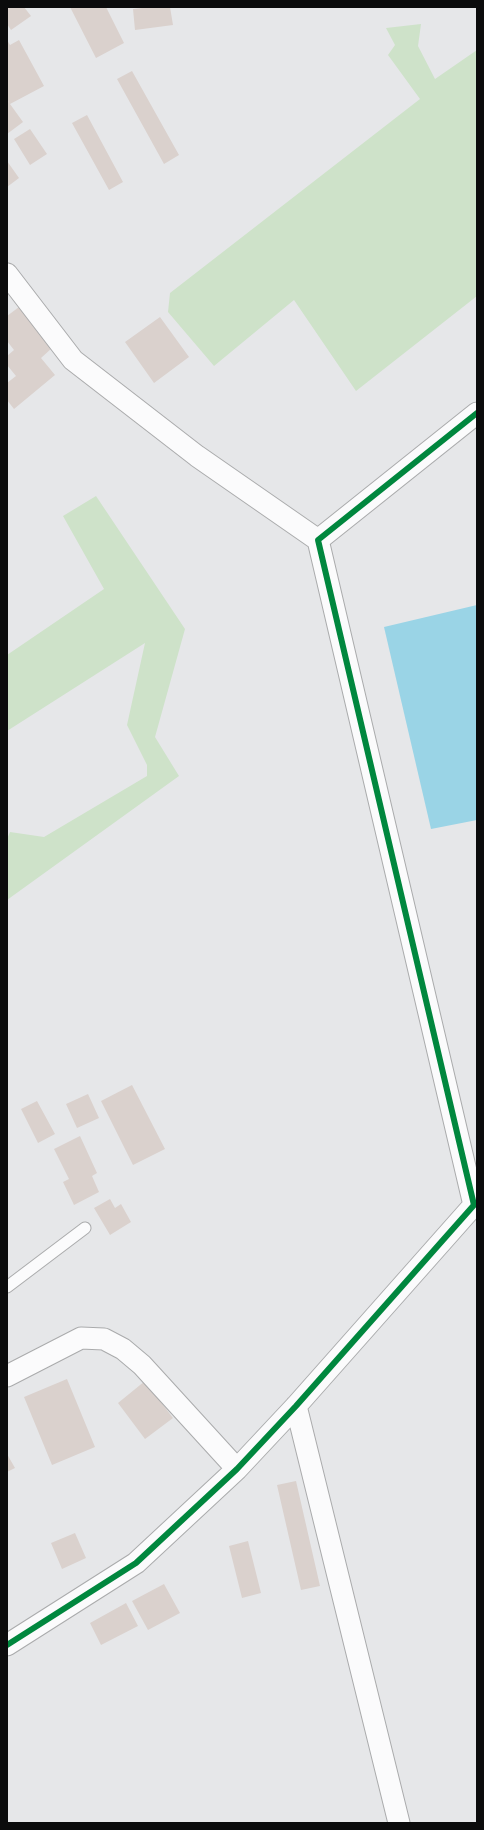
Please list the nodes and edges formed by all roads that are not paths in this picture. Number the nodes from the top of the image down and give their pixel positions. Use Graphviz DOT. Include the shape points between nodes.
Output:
graph roads {
  1 [pos="7,274"];
  2 [pos="477,413"];
  3 [pos="318,540"];
  4 [pos="85,1228"];
  5 [pos="7,1287"];
  6 [pos="8,1372"];
  7 [pos="296,1406"];
  8 [pos="237,1469"];
  9 [pos="7,1645"];
  10 [pos="399,1823"];
  1 -- 3 [label="street" via="73,360 197,456"];
  2 -- 3 [label="street"];
  3 -- 7 [label="street" via="474,1205"];
  4 -- 5 [label="lane"];
  6 -- 8 [label="street" via="81,1338 104,1339 123,1349 142,1365"];
  7 -- 8 [label="street"];
  7 -- 10 [label="street"];
  8 -- 9 [label="street" via="136,1563"];
}
